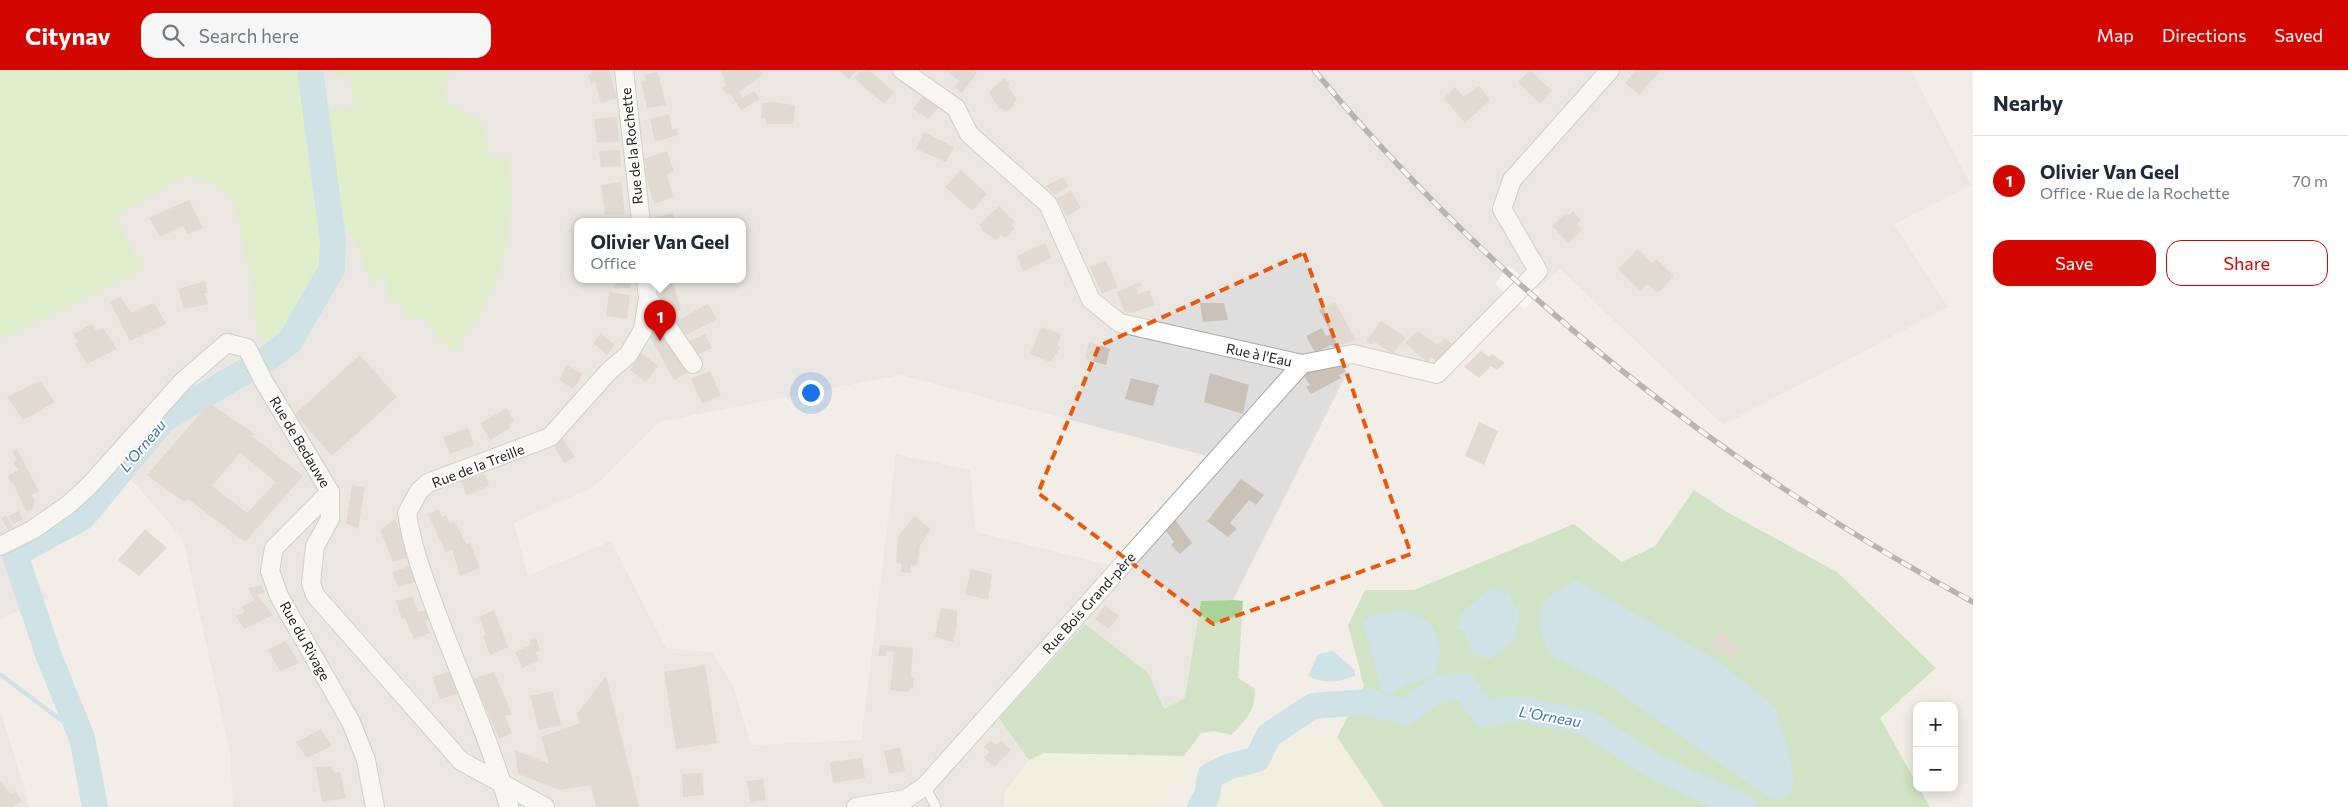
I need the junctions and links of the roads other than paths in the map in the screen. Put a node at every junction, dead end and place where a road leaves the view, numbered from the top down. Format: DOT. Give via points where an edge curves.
graph roads {
  1 [pos="624,70"];
  2 [pos="902,70"];
  3 [pos="1602,74"];
  4 [pos="641,218"];
  5 [pos="646,283"];
  6 [pos="648,298"];
  7 [pos="693,364"];
  8 [pos="1302,364"];
  9 [pos="330,492"];
  10 [pos="0,546"];
  11 [pos="503,786"];
  12 [pos="926,786"];
  13 [pos="375,807"];
  14 [pos="509,807"];
  15 [pos="545,807"];
  16 [pos="856,807"];
  17 [pos="936,807"];
  1 -- 4 [label="street, Rue de la Rochette"];
  2 -- 8 [label="street, Rue à l'Eau" via="956,108 969,134 1048,204 1092,300 1120,323"];
  3 -- 8 [label="street, Rue à l'Eau" via="1512,180 1502,209 1538,271 1437,374 1353,354"];
  5 -- 6 [label="street"];
  6 -- 7 [label="street"];
  6 -- 11 [label="street, Rue de la Treille" via="643,330 628,356 609,371 550,437 428,484 420,490 407,513 432,599"];
  8 -- 12 [label="street, Rue Bois Grand-père"];
  9 -- 10 [label="street, Rue de Bedauwe" via="247,348 227,343 183,381 68,505 32,530"];
  9 -- 11 [label="street, Rue de Bedauwe" via="330,519 315,546 311,583 315,595 461,761"];
  9 -- 13 [label="street, Rue du Rivage" via="274,548 270,571 280,596 351,722 366,760"];
  11 -- 14 [label="street, Rue de la Treille"];
  11 -- 15 [label="street, Rue de Bedauwe"];
  12 -- 16 [label="street, Rue Bois Grand-père" via="906,800"];
  12 -- 17 [label="lane"];
}
